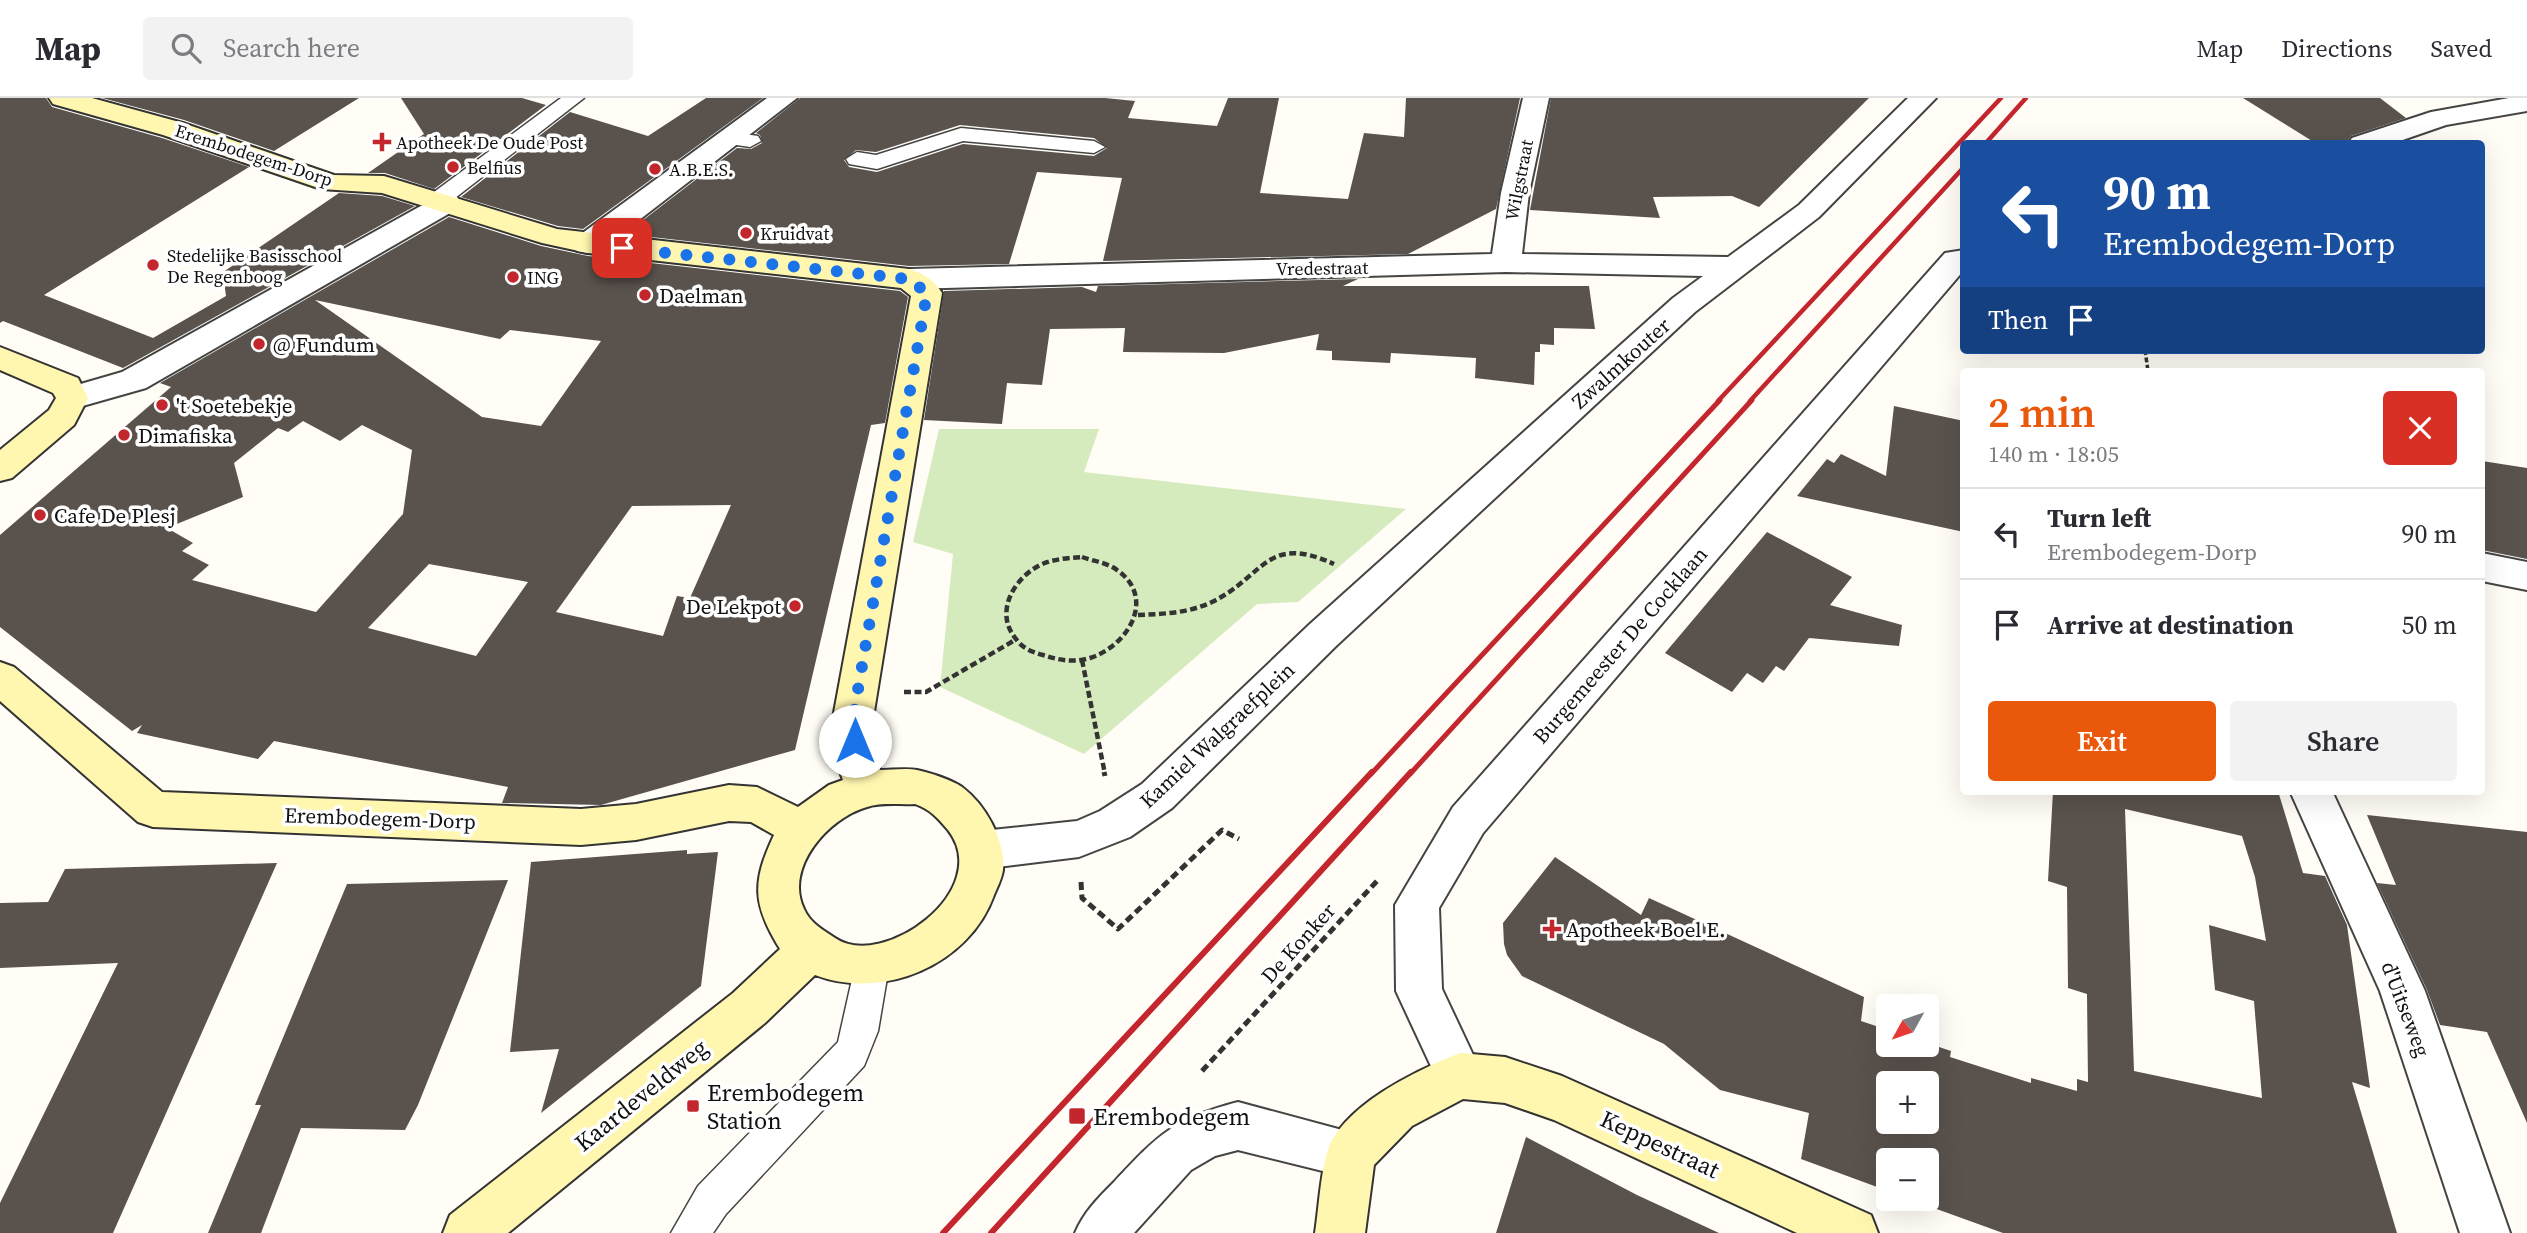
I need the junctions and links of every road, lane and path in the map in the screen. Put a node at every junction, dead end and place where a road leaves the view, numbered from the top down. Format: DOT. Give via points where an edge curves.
graph roads {
  1 [pos="62,98"];
  2 [pos="574,98"];
  3 [pos="784,98"];
  4 [pos="1536,98"];
  5 [pos="1923,98"];
  6 [pos="2527,103"];
  7 [pos="2374,140"];
  8 [pos="1094,147"];
  9 [pos="858,159"];
  10 [pos="442,202"];
  11 [pos="588,244"];
  12 [pos="1960,259"];
  13 [pos="1506,263"];
  14 [pos="1734,267"];
  15 [pos="909,279"];
  16 [pos="0,358"];
  17 [pos="72,398"];
  18 [pos="0,469"];
  19 [pos="2485,568"];
  20 [pos="2527,576"];
  21 [pos="1375,588"];
  22 [pos="1138,615"];
  23 [pos="1323,635"];
  24 [pos="1015,640"];
  25 [pos="1082,660"];
  26 [pos="0,678"];
  27 [pos="857,693"];
  28 [pos="867,789"];
  29 [pos="2313,795"];
  30 [pos="801,829"];
  31 [pos="1097,832"];
  32 [pos="1239,839"];
  33 [pos="982,850"];
  34 [pos="1437,873"];
  35 [pos="809,951"];
  36 [pos="872,965"];
  37 [pos="1202,1071"];
  38 [pos="1460,1076"];
  39 [pos="1351,1154"];
  40 [pos="468,1233"];
  41 [pos="690,1233"];
  42 [pos="1100,1233"];
  43 [pos="1340,1233"];
  44 [pos="1853,1233"];
  45 [pos="2485,1233"];
  1 -- 10 [label="street, Erembodegem-Dorp" via="173,129 331,183 384,185"];
  2 -- 10 [label="lane"];
  3 -- 11 [label="street" via="740,139"];
  4 -- 13 [label="street, Wilgstraat" via="1515,193"];
  5 -- 14 [label="street, Zwalmkouter" via="1809,211"];
  6 -- 7 [label="street" via="2441,118"];
  8 -- 9 [label="lane" via="961,134 877,162"];
  10 -- 11 [label="street, Erembodegem-Dorp"];
  10 -- 17 [label="street" via="134,380"];
  11 -- 15 [label="street, Erembodegem-Dorp"];
  12 -- 34 [label="street, Burgemeester De Cocklaan" via="1468,820"];
  13 -- 14 [label="street, Vredestraat"];
  13 -- 15 [label="street, Vredestraat"];
  14 -- 21 [label="street, Zwalmkouter" via="1684,305"];
  15 -- 27 [label="street" via="927,293"];
  16 -- 17 [label="street" via="66,386"];
  17 -- 18 [label="street" via="62,417"];
  19 -- 20 [label="street"];
  21 -- 22 [label="path" via="1317,555 1297,551 1274,556 1215,600 1185,613"];
  21 -- 23 [label="street, Zwalmkouter"];
  22 -- 24 [label="path" via="1139,598 1120,570 1092,559 1060,559 1040,565 1010,591 1004,608 1006,625"];
  22 -- 25 [label="path" via="1118,644"];
  23 -- 31 [label="street, Kamiel Walgraefplein" via="1157,796"];
  24 -- 25 [label="path" via="1044,658"];
  24 -- 27 [label="path" via="926,692"];
  25 -- 31 [label="path"];
  26 -- 30 [label="street, Erembodegem-Dorp" via="153,809 581,827 636,822 729,803 757,805"];
  27 -- 28 [label="street" via="853,718 857,764"];
  28 -- 30 [label="street" via="833,803"];
  28 -- 33 [label="street" via="915,787 947,799 971,822"];
  29 -- 45 [label="street, d'Uitseweg" via="2402,992"];
  30 -- 35 [label="street" via="784,856 776,892 783,922"];
  31 -- 32 [label="path" via="1082,898 1118,929 1222,830"];
  31 -- 33 [label="street, Kamiel Walgraefplein"];
  33 -- 36 [label="street" via="980,882 965,912 943,937 903,959"];
  34 -- 37 [label="path, De Konker" via="1373,882"];
  34 -- 38 [label="street, Burgemeester De Cocklaan" via="1417,905 1419,991"];
  35 -- 36 [label="street" via="844,964"];
  35 -- 40 [label="street, Kaardeveldweg" via="749,1008"];
  36 -- 41 [label="lane" via="851,1054 712,1199"];
  38 -- 39 [label="street" via="1395,1109"];
  38 -- 44 [label="street, Keppestraat" via="1505,1080 1562,1099"];
  39 -- 42 [label="street" via="1238,1126 1205,1135 1174,1153"];
  39 -- 43 [label="street"];
}
